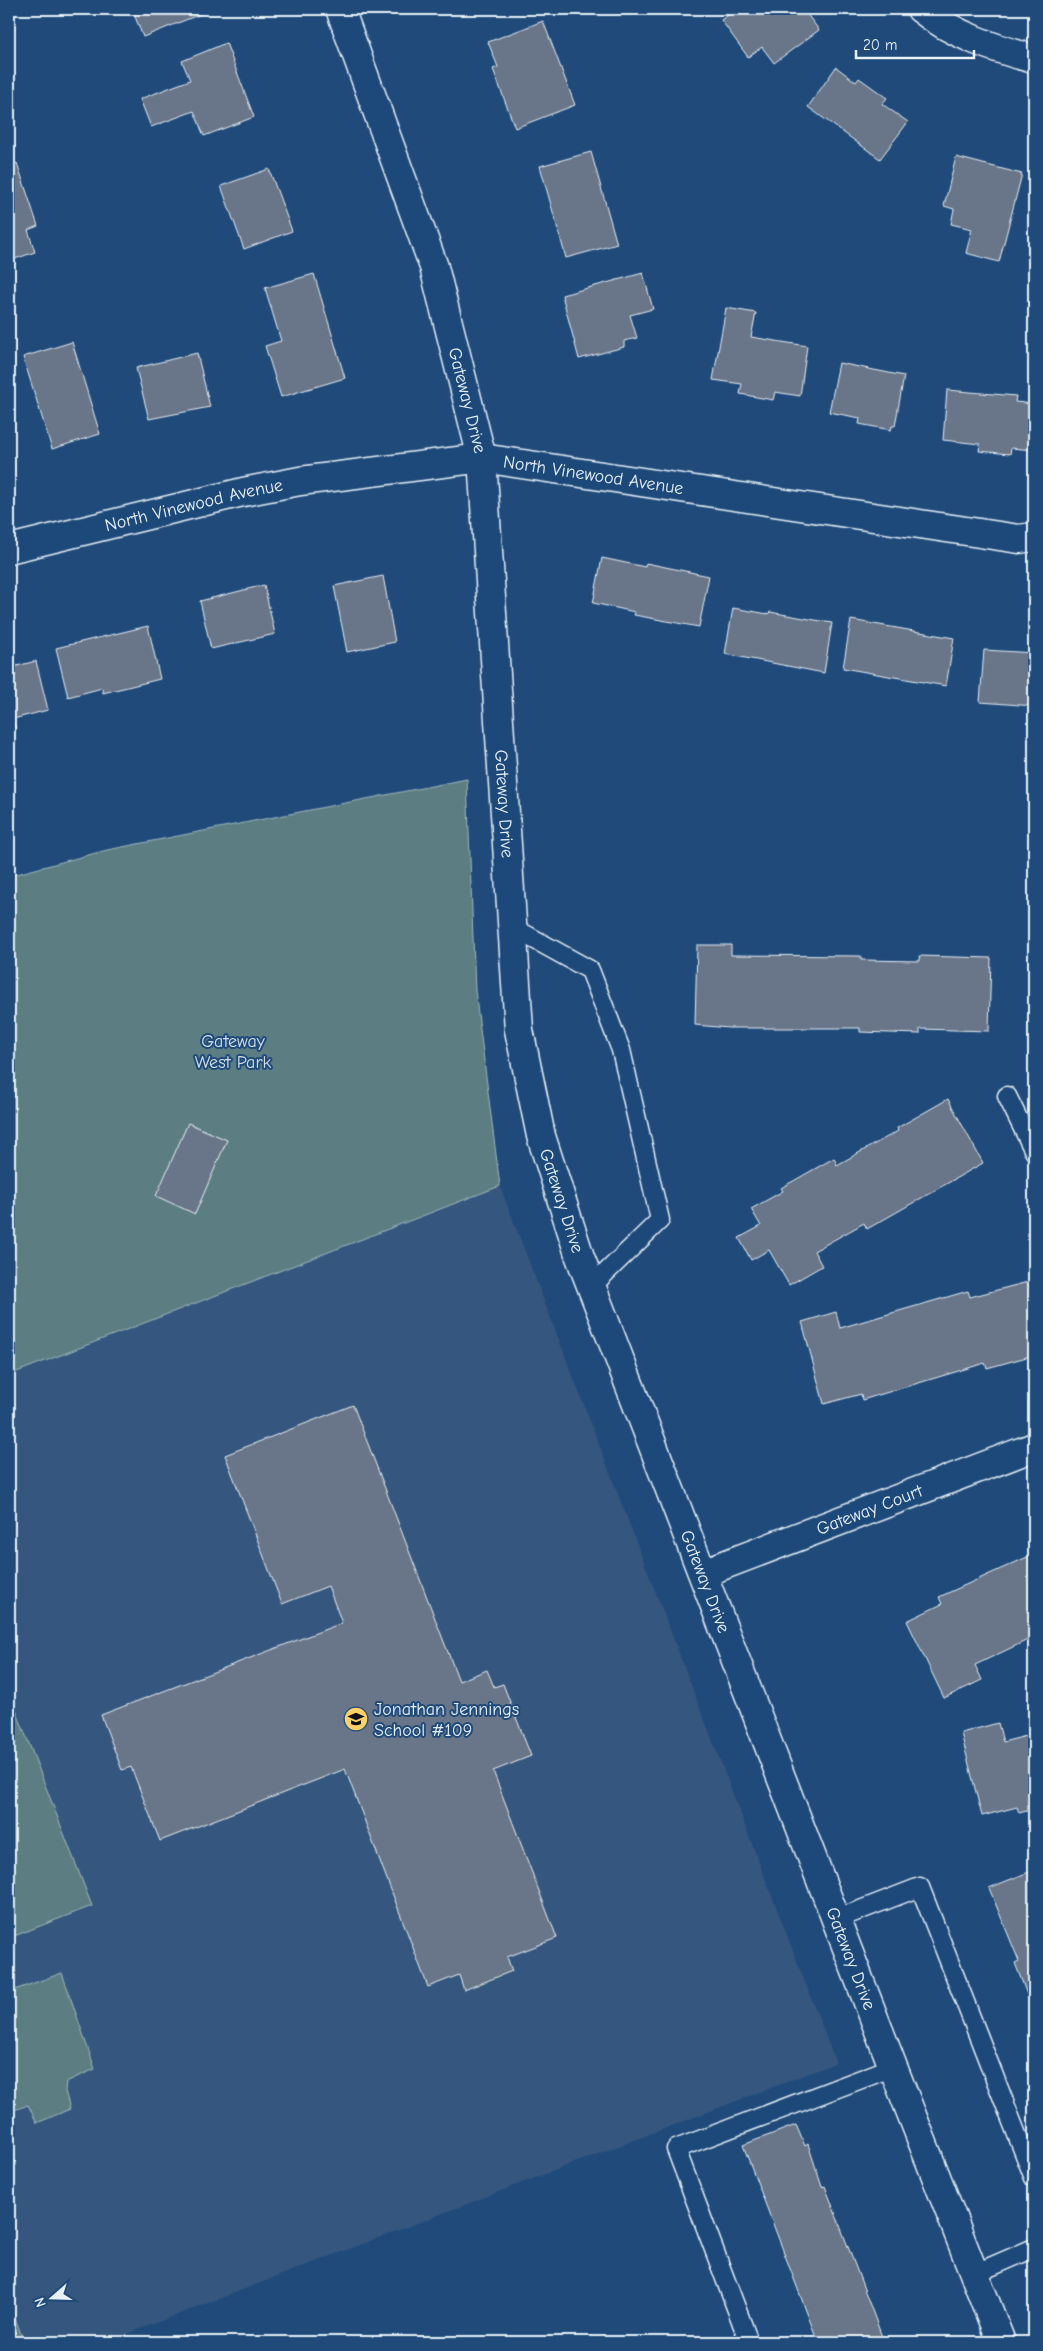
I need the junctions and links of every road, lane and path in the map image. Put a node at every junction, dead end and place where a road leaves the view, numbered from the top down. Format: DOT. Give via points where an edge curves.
graph roads {
  1 [pos="340,9"];
  2 [pos="922,9"];
  3 [pos="1034,59"];
  4 [pos="482,458"];
  5 [pos="1034,538"];
  6 [pos="9,549"];
  7 [pos="512,927"];
  8 [pos="1007,1096"];
  9 [pos="1034,1151"];
  10 [pos="592,1286"];
  11 [pos="1034,1446"];
  12 [pos="703,1573"];
  13 [pos="837,1919"];
  14 [pos="893,2067"];
  15 [pos="1034,2178"];
  16 [pos="1034,2248"];
  17 [pos="974,2274"];
  18 [pos="748,2342"];
  19 [pos="1002,2342"];
  1 -- 4 [label="street, Gateway Drive" via="434,267"];
  2 -- 3 [label="street" via="989,46"];
  4 -- 5 [label="street, North Vinewood Avenue" via="1009,537"];
  4 -- 6 [label="street, North Vinewood Avenue" via="300,481 242,492"];
  4 -- 7 [label="street, Gateway Drive"];
  7 -- 10 [label="street, Gateway Drive" via="519,1030 541,1136 556,1188"];
  7 -- 10 [label="lane" via="590,970 621,1050 660,1220"];
  8 -- 9 [label="lane"];
  10 -- 12 [label="street, Gateway Drive"];
  11 -- 12 [label="street, Gateway Court"];
  12 -- 13 [label="street, Gateway Drive"];
  13 -- 14 [label="street, Gateway Drive"];
  13 -- 15 [label="lane" via="920,1888"];
  14 -- 17 [label="street, Gateway Drive"];
  14 -- 18 [label="lane" via="676,2149"];
  16 -- 17 [label="lane"];
  17 -- 19 [label="street, Gateway Drive"];
}
